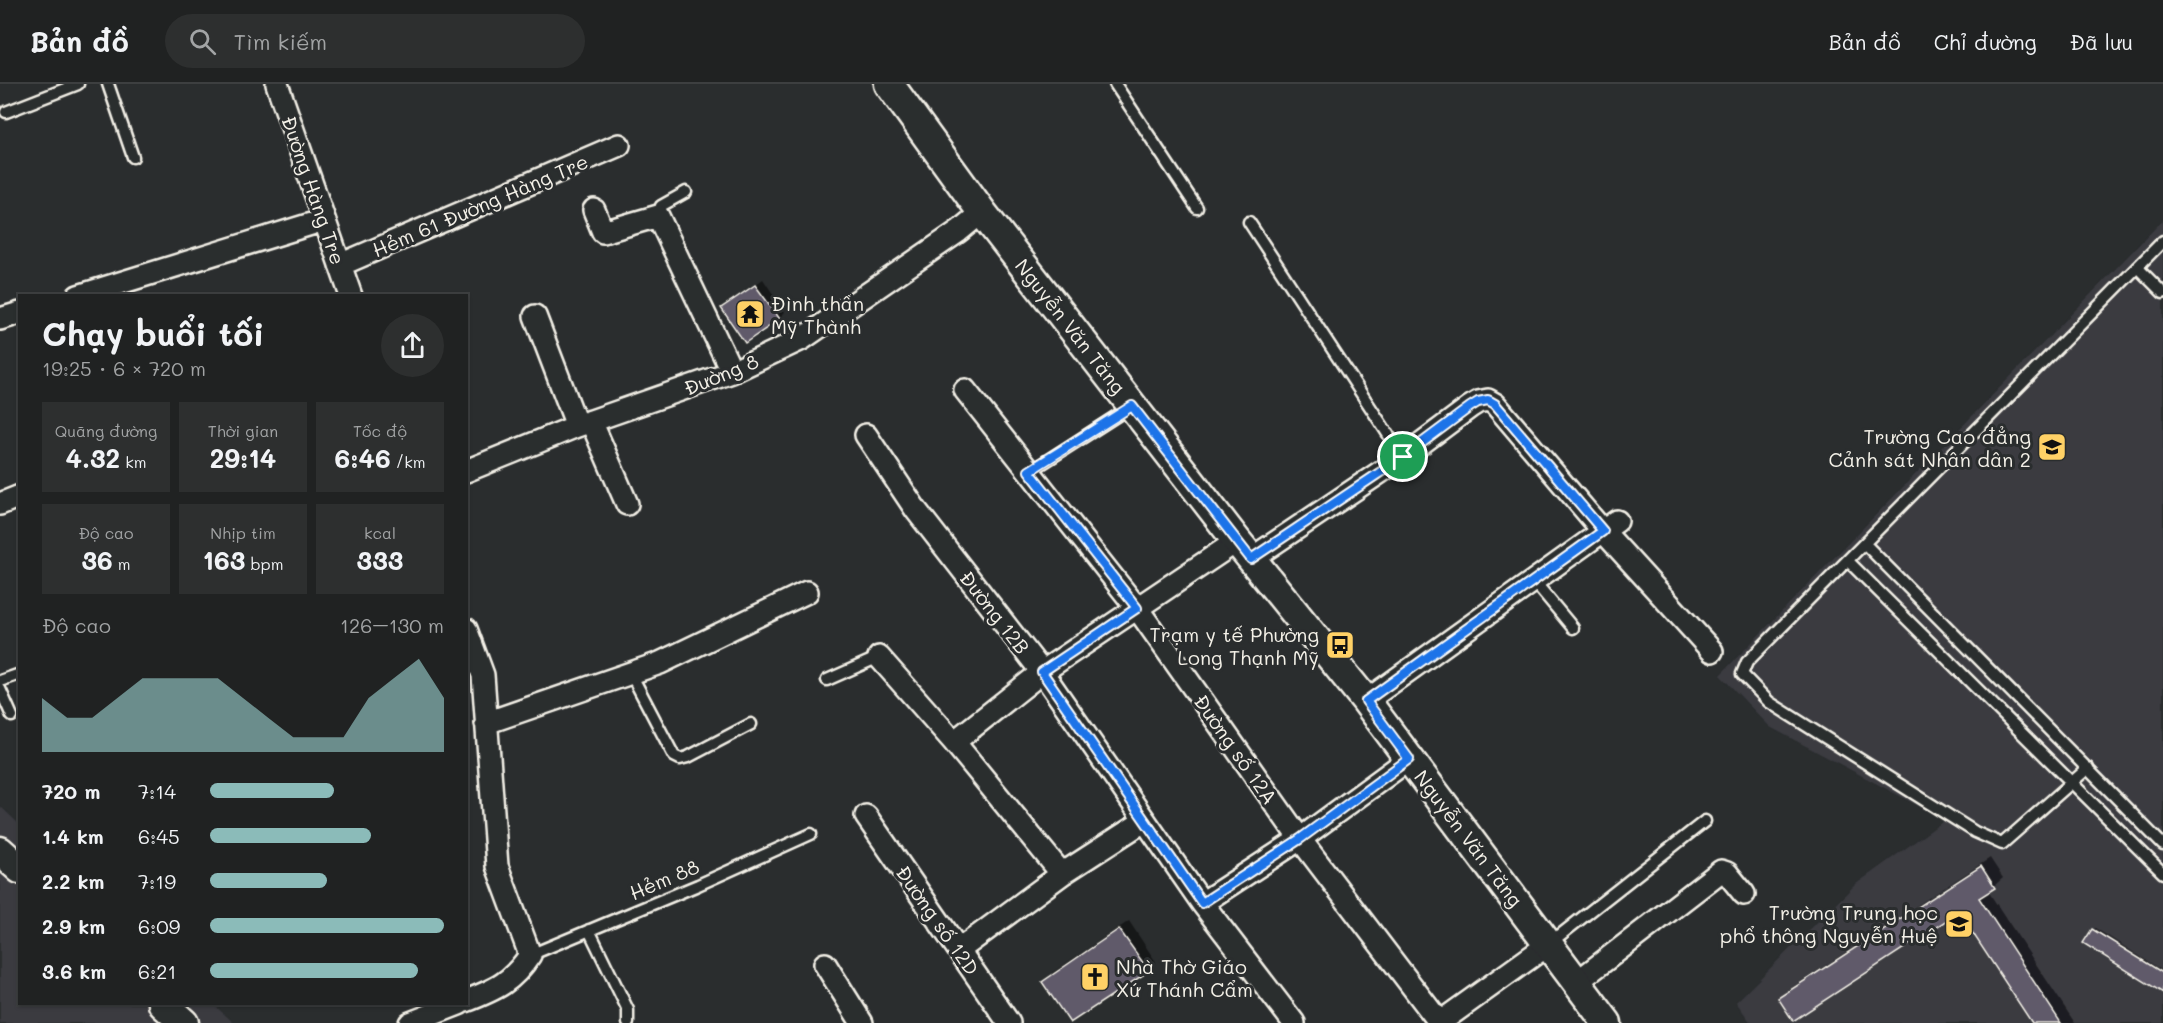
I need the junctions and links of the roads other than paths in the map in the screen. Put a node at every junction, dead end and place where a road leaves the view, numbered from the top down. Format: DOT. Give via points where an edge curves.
graph roads {
  1 [pos="78,84"];
  2 [pos="108,84"];
  3 [pos="277,84"];
  4 [pos="889,84"];
  5 [pos="1115,84"];
  6 [pos="6,112"];
  7 [pos="619,145"];
  8 [pos="133,157"];
  9 [pos="686,192"];
  10 [pos="1197,208"];
  11 [pos="594,210"];
  12 [pos="982,212"];
  13 [pos="658,216"];
  14 [pos="324,220"];
  15 [pos="1249,222"];
  16 [pos="2161,248"];
  17 [pos="340,265"];
  18 [pos="2137,267"];
  19 [pos="2163,293"];
  20 [pos="84,294"];
  21 [pos="350,294"];
  22 [pos="18,314"];
  23 [pos="535,316"];
  24 [pos="0,319"];
  25 [pos="732,372"];
  26 [pos="965,390"];
  27 [pos="1132,406"];
  28 [pos="584,424"];
  29 [pos="866,435"];
  30 [pos="1403,457"];
  31 [pos="468,470"];
  32 [pos="1029,471"];
  33 [pos="18,497"];
  34 [pos="0,504"];
  35 [pos="627,504"];
  36 [pos="1610,526"];
  37 [pos="1865,544"];
  38 [pos="1244,550"];
  39 [pos="1848,561"];
  40 [pos="1534,582"];
  41 [pos="807,592"];
  42 [pos="1137,608"];
  43 [pos="1572,628"];
  44 [pos="468,641"];
  45 [pos="1712,651"];
  46 [pos="879,657"];
  47 [pos="1042,672"];
  48 [pos="632,674"];
  49 [pos="18,675"];
  50 [pos="827,680"];
  51 [pos="0,681"];
  52 [pos="475,681"];
  53 [pos="0,689"];
  54 [pos="1366,701"];
  55 [pos="12,716"];
  56 [pos="486,723"];
  57 [pos="751,724"];
  58 [pos="954,742"];
  59 [pos="1409,759"];
  60 [pos="2088,768"];
  61 [pos="2071,782"];
  62 [pos="866,816"];
  63 [pos="1144,821"];
  64 [pos="1705,821"];
  65 [pos="811,834"];
  66 [pos="1300,839"];
  67 [pos="2163,844"];
  68 [pos="0,851"];
  69 [pos="18,867"];
  70 [pos="2161,867"];
  71 [pos="1062,874"];
  72 [pos="1744,894"];
  73 [pos="1202,903"];
  74 [pos="589,930"];
  75 [pos="1549,944"];
  76 [pos="959,950"];
  77 [pos="530,955"];
  78 [pos="825,964"];
  79 [pos="1577,982"];
  80 [pos="468,1000"];
  81 [pos="164,1005"];
  82 [pos="456,1005"];
  83 [pos="184,1023"];
  84 [pos="410,1023"];
  85 [pos="628,1023"];
  86 [pos="862,1023"];
  87 [pos="1010,1023"];
  88 [pos="1294,1023"];
  89 [pos="1439,1023"];
  90 [pos="1607,1023"];
  1 -- 6 [label="lane"];
  2 -- 8 [label="lane"];
  3 -- 14 [label="street, Đường Hàng Tre"];
  4 -- 12 [label="main road, Nguyễn Văn Tăng"];
  5 -- 10 [label="lane"];
  7 -- 17 [label="street, Hẻm 61 Đường Hàng Tre"];
  9 -- 13 [label="lane" via="660,206"];
  11 -- 13 [label="street" via="603,232"];
  12 -- 25 [label="street, Đường 8" via="802,339"];
  12 -- 27 [label="main road, Nguyễn Văn Tăng"];
  13 -- 25 [label="street"];
  14 -- 17 [label="street, Đường Hàng Tre"];
  14 -- 20 [label="street"];
  15 -- 30 [label="lane"];
  16 -- 18 [label="lane"];
  17 -- 21 [label="street, Đường Hàng Tre"];
  18 -- 19 [label="lane"];
  18 -- 37 [label="lane"];
  22 -- 24 [label="street"];
  23 -- 28 [label="street"];
  25 -- 28 [label="street, Đường 8"];
  26 -- 32 [label="street, Đường số 12A"];
  27 -- 32 [label="lane"];
  27 -- 38 [label="main road, Nguyễn Văn Tăng"];
  28 -- 31 [label="street, Đường 8"];
  28 -- 35 [label="street"];
  29 -- 47 [label="street, Đường 12B" via="916,510"];
  30 -- 36 [label="street" via="1470,407 1488,400"];
  30 -- 38 [label="street"];
  32 -- 42 [label="street, Đường số 12A"];
  33 -- 34 [label="street"];
  36 -- 40 [label="street"];
  36 -- 45 [label="street"];
  37 -- 39 [label="lane"];
  37 -- 60 [label="lane"];
  38 -- 42 [label="street"];
  38 -- 54 [label="main road, Nguyễn Văn Tăng"];
  39 -- 61 [label="lane"];
  39 -- 61 [label="lane" via="1747,662 1742,674 1769,702 1975,832 2002,844"];
  40 -- 43 [label="lane"];
  40 -- 54 [label="street"];
  41 -- 48 [label="street"];
  42 -- 47 [label="street"];
  42 -- 66 [label="street, Đường số 12A"];
  44 -- 52 [label="street"];
  46 -- 50 [label="lane"];
  46 -- 58 [label="street"];
  47 -- 58 [label="street"];
  47 -- 63 [label="street, Đường 12B"];
  48 -- 56 [label="street"];
  48 -- 57 [label="lane" via="674,756 680,759"];
  49 -- 51 [label="lane"];
  52 -- 56 [label="street"];
  53 -- 55 [label="lane"];
  54 -- 59 [label="main road, Nguyễn Văn Tăng"];
  56 -- 77 [label="street" via="497,866"];
  58 -- 71 [label="street"];
  59 -- 66 [label="street"];
  59 -- 75 [label="main road, Nguyễn Văn Tăng"];
  60 -- 61 [label="lane"];
  60 -- 67 [label="lane"];
  61 -- 70 [label="lane"];
  62 -- 76 [label="street, Đường số 12D"];
  63 -- 71 [label="street"];
  63 -- 73 [label="street, Đường 12B"];
  64 -- 75 [label="lane"];
  65 -- 74 [label="lane, Hẻm 88"];
  66 -- 73 [label="street"];
  66 -- 89 [label="street, Đường số 12A"];
  68 -- 69 [label="main road"];
  71 -- 76 [label="street"];
  72 -- 79 [label="street" via="1721,871"];
  73 -- 88 [label="street, Đường 12B"];
  74 -- 77 [label="lane, Hẻm 88"];
  74 -- 85 [label="lane" via="628,1010"];
  75 -- 79 [label="main road, Nguyễn Văn Tăng"];
  75 -- 89 [label="street"];
  76 -- 87 [label="street, Đường số 12D"];
  77 -- 80 [label="street" via="518,973"];
  78 -- 86 [label="street"];
  79 -- 90 [label="main road, Nguyễn Văn Tăng"];
  81 -- 83 [label="main road"];
  82 -- 84 [label="street"];
}
